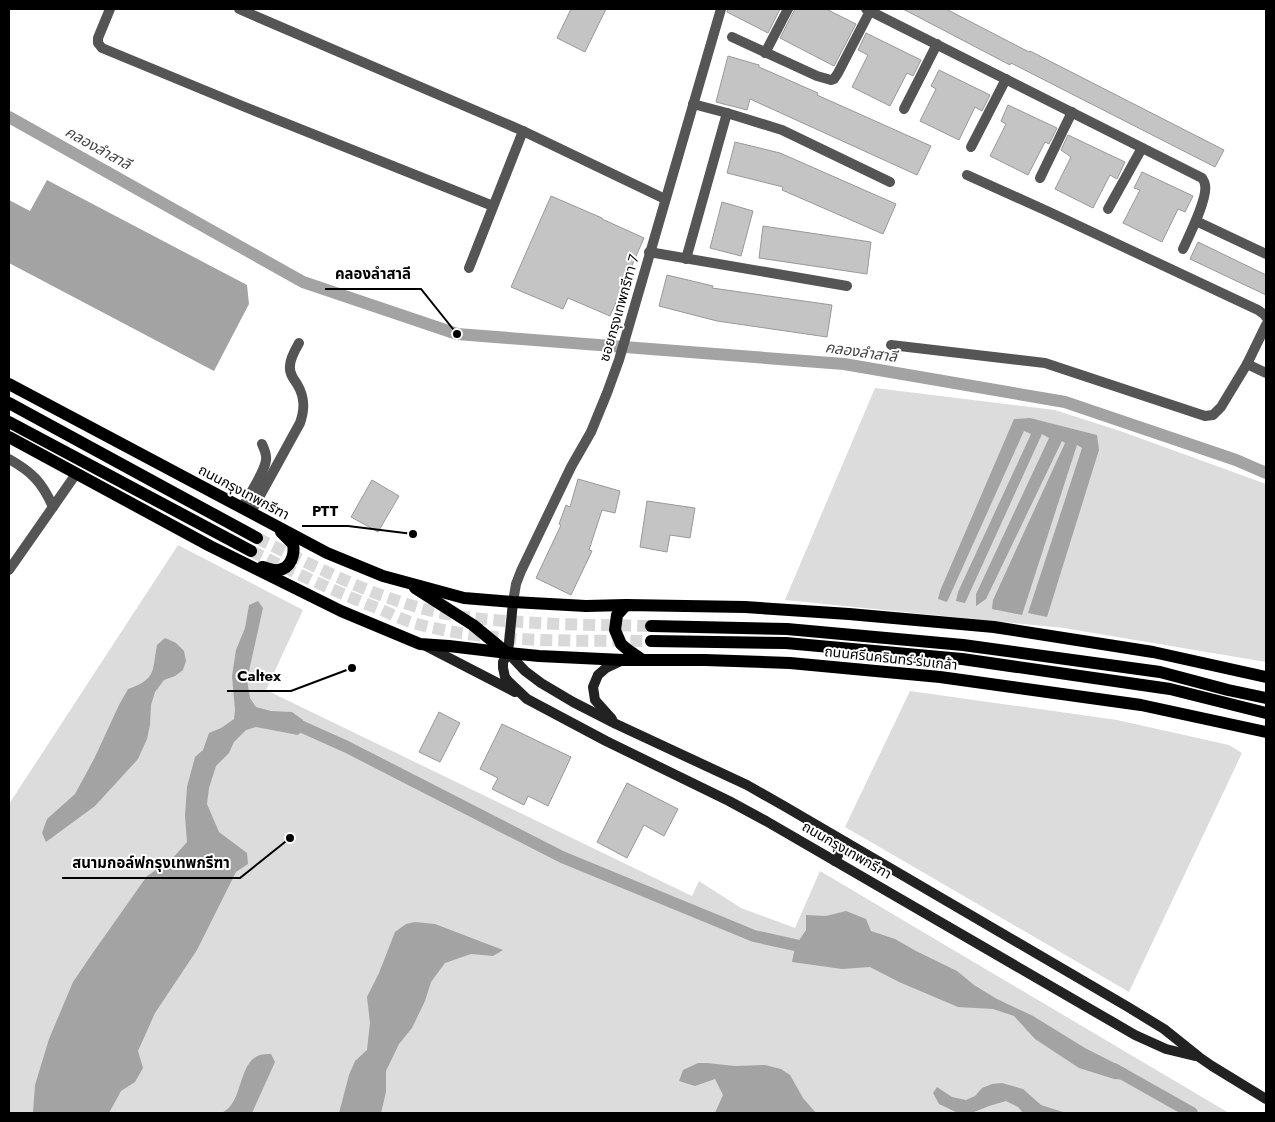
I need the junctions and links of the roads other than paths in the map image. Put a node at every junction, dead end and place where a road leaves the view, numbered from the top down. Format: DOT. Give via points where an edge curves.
graph roads {
  1 [pos="110,9"];
  2 [pos="239,9"];
  3 [pos="721,9"];
  4 [pos="788,9"];
  5 [pos="868,10"];
  6 [pos="255,12"];
  7 [pos="732,37"];
  8 [pos="937,44"];
  9 [pos="765,53"];
  10 [pos="1006,79"];
  11 [pos="693,104"];
  12 [pos="904,109"];
  13 [pos="1072,112"];
  14 [pos="726,113"];
  15 [pos="523,131"];
  16 [pos="971,147"];
  17 [pos="1142,148"];
  18 [pos="967,175"];
  19 [pos="1040,178"];
  20 [pos="890,182"];
  21 [pos="665,199"];
  22 [pos="493,206"];
  23 [pos="1108,209"];
  24 [pos="1196,221"];
  25 [pos="1183,249"];
  26 [pos="1265,250"];
  27 [pos="650,252"];
  28 [pos="686,259"];
  29 [pos="469,268"];
  30 [pos="847,286"];
  31 [pos="1266,317"];
  32 [pos="1266,325"];
  33 [pos="299,343"];
  34 [pos="891,345"];
  35 [pos="1247,364"];
  36 [pos="1266,373"];
  37 [pos="9,384"];
  38 [pos="9,403"];
  39 [pos="9,422"];
  40 [pos="9,437"];
  41 [pos="262,444"];
  42 [pos="9,459"];
  43 [pos="76,474"];
  44 [pos="53,507"];
  45 [pos="246,510"];
  46 [pos="267,521"];
  47 [pos="257,538"];
  48 [pos="250,551"];
  49 [pos="243,562"];
  50 [pos="9,570"];
  51 [pos="405,582"];
  52 [pos="514,602"];
  53 [pos="626,605"];
  54 [pos="651,626"];
  55 [pos="650,641"];
  56 [pos="420,644"];
  57 [pos="508,654"];
  58 [pos="624,660"];
  59 [pos="644,660"];
  60 [pos="1266,677"];
  61 [pos="527,698"];
  62 [pos="1266,698"];
  63 [pos="1266,713"];
  64 [pos="616,724"];
  65 [pos="1266,732"];
  66 [pos="845,842"];
  67 [pos="836,861"];
  68 [pos="1199,1057"];
  69 [pos="1266,1099"];
  1 -- 22 [label="street" via="98,38 102,48"];
  2 -- 6 [label="street"];
  3 -- 11 [label="street, ซอยกรุงเทพกรีฑา 7"];
  4 -- 9 [label="street"];
  5 -- 8 [label="street"];
  5 -- 9 [label="street" via="838,73 831,80"];
  6 -- 15 [label="street"];
  7 -- 9 [label="street"];
  8 -- 10 [label="street"];
  8 -- 12 [label="street"];
  10 -- 13 [label="street"];
  10 -- 16 [label="street"];
  11 -- 14 [label="street"];
  11 -- 21 [label="street, ซอยกรุงเทพกรีฑา 7"];
  13 -- 17 [label="street"];
  13 -- 19 [label="street"];
  14 -- 20 [label="street" via="782,130"];
  14 -- 28 [label="street"];
  15 -- 21 [label="street"];
  15 -- 22 [label="street"];
  17 -- 23 [label="street"];
  17 -- 24 [label="street" via="1202,178 1206,185 1205,195"];
  18 -- 31 [label="street" via="1258,310"];
  21 -- 27 [label="street, ซอยกรุงเทพกรีฑา 7"];
  22 -- 29 [label="street"];
  24 -- 25 [label="street"];
  24 -- 26 [label="street"];
  27 -- 28 [label="street"];
  27 -- 52 [label="street, ซอยกรุงเทพกรีฑา 7" via="607,393 591,432 521,571"];
  28 -- 30 [label="street"];
  32 -- 35 [label="street"];
  33 -- 45 [label="street" via="289,368 304,400 300,423"];
  34 -- 35 [label="street" via="1045,363 1205,416 1213,415"];
  35 -- 36 [label="street"];
  37 -- 45 [label="main road, ถนนกรุงเทพกรีฑา"];
  38 -- 47 [label="main road"];
  39 -- 48 [label="main road"];
  40 -- 43 [label="main road"];
  41 -- 45 [label="street" via="266,461"];
  42 -- 44 [label="street" via="32,474"];
  43 -- 44 [label="street"];
  43 -- 49 [label="main road"];
  44 -- 50 [label="street"];
  45 -- 46 [label="main road, ถนนกรุงเทพกรีฑา"];
  46 -- 49 [label="main road" via="293,544 294,555 290,562 278,570"];
  46 -- 51 [label="main road, ถนนกรุงเทพกรีฑา" via="327,553"];
  49 -- 56 [label="main road" via="341,611"];
  51 -- 52 [label="main road, ถนนกรุงเทพกรีฑา" via="464,598"];
  51 -- 57 [label="main road" via="473,625"];
  52 -- 53 [label="main road"];
  52 -- 57 [label="main road, ถนนกรุงเทพกรีฑา"];
  53 -- 59 [label="main road" via="617,616 615,630 621,644"];
  53 -- 60 [label="main road" via="745,607 994,627 1153,652"];
  54 -- 62 [label="main road, ถนนศรีนครินทร์-ร่มเกล้า" via="787,629 963,645 1160,672"];
  55 -- 63 [label="main road, ถนนศรีนครินทร์-ร่มเกล้า" via="786,643 962,659 1170,689"];
  56 -- 57 [label="main road"];
  56 -- 61 [label="main road"];
  57 -- 58 [label="main road, ถนนศรีนครินทร์-ร่มเกล้า"];
  57 -- 61 [label="main road, ถนนกรุงเทพกรีฑา" via="503,662 505,676"];
  57 -- 64 [label="main road, ถนนกรุงเทพกรีฑา" via="541,683"];
  58 -- 59 [label="main road, ถนนศรีนครินทร์-ร่มเกล้า"];
  58 -- 64 [label="main road" via="606,668 593,686 595,700"];
  59 -- 65 [label="main road, ถนนศรีนครินทร์-ร่มเกล้า" via="790,663 940,677 1142,705"];
  61 -- 67 [label="main road, ถนนกรุงเทพกรีฑา" via="729,801"];
  64 -- 66 [label="main road, ถนนกรุงเทพกรีฑา" via="747,786"];
  66 -- 67 [label="main road"];
  66 -- 68 [label="main road, ถนนกรุงเทพกรีฑา" via="1128,1007 1164,1029"];
  67 -- 68 [label="main road, ถนนกรุงเทพกรีฑา" via="1136,1035 1166,1049"];
  68 -- 69 [label="main road, ถนนกรุงเทพกรีฑา"];
}
